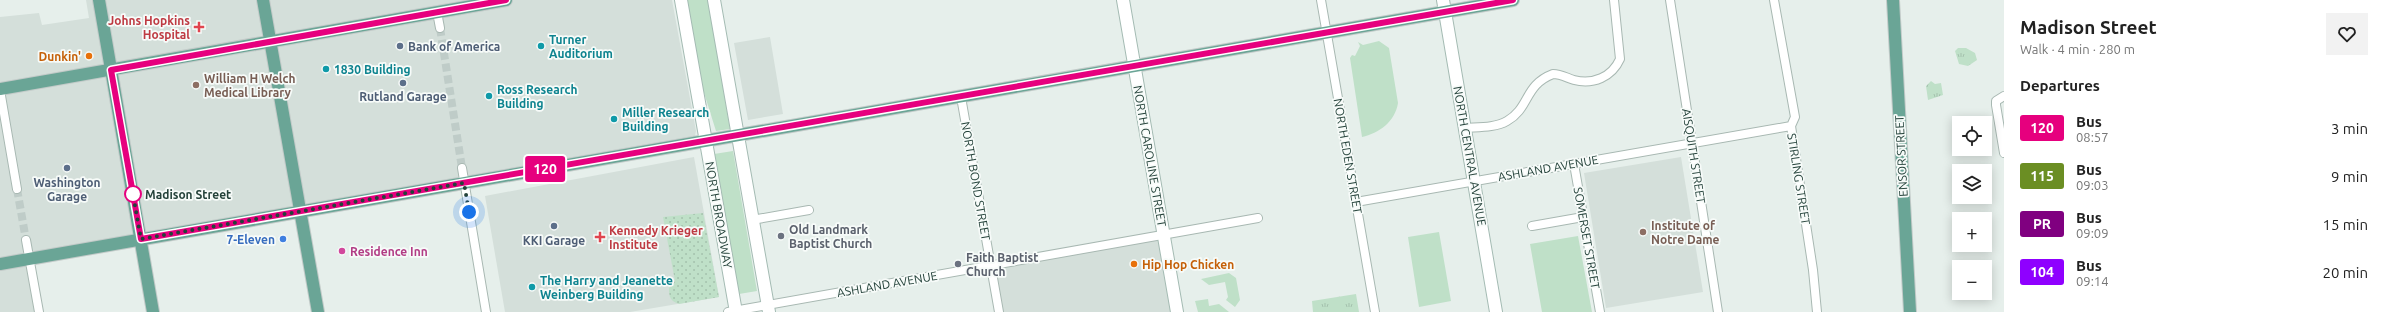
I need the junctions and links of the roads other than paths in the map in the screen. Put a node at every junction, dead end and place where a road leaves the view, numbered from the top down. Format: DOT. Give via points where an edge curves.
graph roads {
  1 [pos="99,0"];
  2 [pos="264,0"];
  3 [pos="506,0"];
  4 [pos="681,0"];
  5 [pos="714,0"];
  6 [pos="1124,0"];
  7 [pos="1321,0"];
  8 [pos="1513,0"];
  9 [pos="1614,0"];
  10 [pos="1670,0"];
  11 [pos="1774,0"];
  12 [pos="1893,0"];
  13 [pos="1444,6"];
  14 [pos="437,12"];
  15 [pos="440,28"];
  16 [pos="1326,33"];
  17 [pos="270,42"];
  18 [pos="1135,67"];
  19 [pos="111,70"];
  20 [pos="0,89"];
  21 [pos="2004,96"];
  22 [pos="961,97"];
  23 [pos="1791,126"];
  24 [pos="1465,128"];
  25 [pos="738,136"];
  26 [pos="706,142"];
  27 [pos="1692,143"];
  28 [pos="2004,154"];
  29 [pos="1574,164"];
  30 [pos="462,168"];
  31 [pos="1474,181"];
  32 [pos="464,183"];
  33 [pos="17,189"];
  34 [pos="1356,202"];
  35 [pos="809,210"];
  36 [pos="301,212"];
  37 [pos="1583,217"];
  38 [pos="1258,218"];
  39 [pos="752,220"];
  40 [pos="1532,226"];
  41 [pos="1164,234"];
  42 [pos="141,239"];
  43 [pos="26,240"];
  44 [pos="30,258"];
  45 [pos="0,264"];
  46 [pos="990,265"];
  47 [pos="768,308"];
  48 [pos="39,312"];
  49 [pos="153,312"];
  50 [pos="318,312"];
  51 [pos="486,312"];
  52 [pos="733,312"];
  53 [pos="999,312"];
  54 [pos="1177,312"];
  55 [pos="1375,312"];
  56 [pos="1496,312"];
  57 [pos="1600,312"];
  58 [pos="1718,312"];
  59 [pos="1816,312"];
  60 [pos="1910,312"];
  1 -- 19 [label="main road"];
  2 -- 17 [label="main road"];
  3 -- 14 [label="main road"];
  4 -- 26 [label="main road, NORTH BROADWAY"];
  5 -- 25 [label="main road"];
  6 -- 18 [label="main road, NORTH CAROLINE STREET"];
  7 -- 16 [label="street, NORTH EDEN STREET"];
  8 -- 13 [label="main road"];
  9 -- 24 [label="street" via="1620,59 1611,73 1602,79 1583,81 1553,74 1532,88 1520,111 1507,121"];
  10 -- 27 [label="street, AISQUITH STREET"];
  11 -- 23 [label="street, STIRLING STREET" via="1795,117"];
  12 -- 60 [label="main road, ENSOR STREET"];
  13 -- 16 [label="main road"];
  13 -- 24 [label="main road, NORTH CENTRAL AVENUE"];
  14 -- 15 [label="street"];
  14 -- 17 [label="main road"];
  16 -- 18 [label="main road"];
  16 -- 34 [label="street, NORTH EDEN STREET"];
  17 -- 19 [label="main road"];
  17 -- 36 [label="main road"];
  18 -- 22 [label="main road"];
  18 -- 41 [label="main road, NORTH CAROLINE STREET"];
  19 -- 20 [label="main road"];
  19 -- 42 [label="main road"];
  20 -- 33 [label="street"];
  21 -- 28 [label="street" via="1996,101"];
  22 -- 25 [label="main road"];
  22 -- 46 [label="street, NORTH BOND STREET"];
  23 -- 27 [label="street, ASHLAND AVENUE"];
  23 -- 59 [label="street, STIRLING STREET" via="1813,270"];
  24 -- 31 [label="main road, NORTH CENTRAL AVENUE"];
  25 -- 26 [label="main road"];
  25 -- 39 [label="main road"];
  26 -- 32 [label="main road"];
  26 -- 52 [label="main road, NORTH BROADWAY"];
  27 -- 29 [label="street, ASHLAND AVENUE"];
  27 -- 58 [label="street, AISQUITH STREET"];
  29 -- 31 [label="street, ASHLAND AVENUE"];
  29 -- 37 [label="street, SOMERSET STREET"];
  30 -- 32 [label="street"];
  31 -- 34 [label="street, ASHLAND AVENUE"];
  31 -- 56 [label="main road, NORTH CENTRAL AVENUE"];
  32 -- 36 [label="main road"];
  32 -- 51 [label="street"];
  34 -- 55 [label="street, NORTH EDEN STREET"];
  35 -- 39 [label="street"];
  36 -- 42 [label="main road"];
  36 -- 50 [label="main road"];
  37 -- 40 [label="street"];
  37 -- 57 [label="street, SOMERSET STREET"];
  38 -- 41 [label="street, ASHLAND AVENUE"];
  39 -- 47 [label="main road"];
  41 -- 46 [label="street, ASHLAND AVENUE"];
  41 -- 54 [label="main road, NORTH CAROLINE STREET"];
  42 -- 44 [label="main road"];
  42 -- 49 [label="main road"];
  43 -- 44 [label="street"];
  44 -- 45 [label="main road"];
  44 -- 48 [label="street"];
  46 -- 47 [label="street, ASHLAND AVENUE"];
  46 -- 53 [label="street, NORTH BOND STREET"];
  47 -- 52 [label="street, ASHLAND AVENUE"];
}
